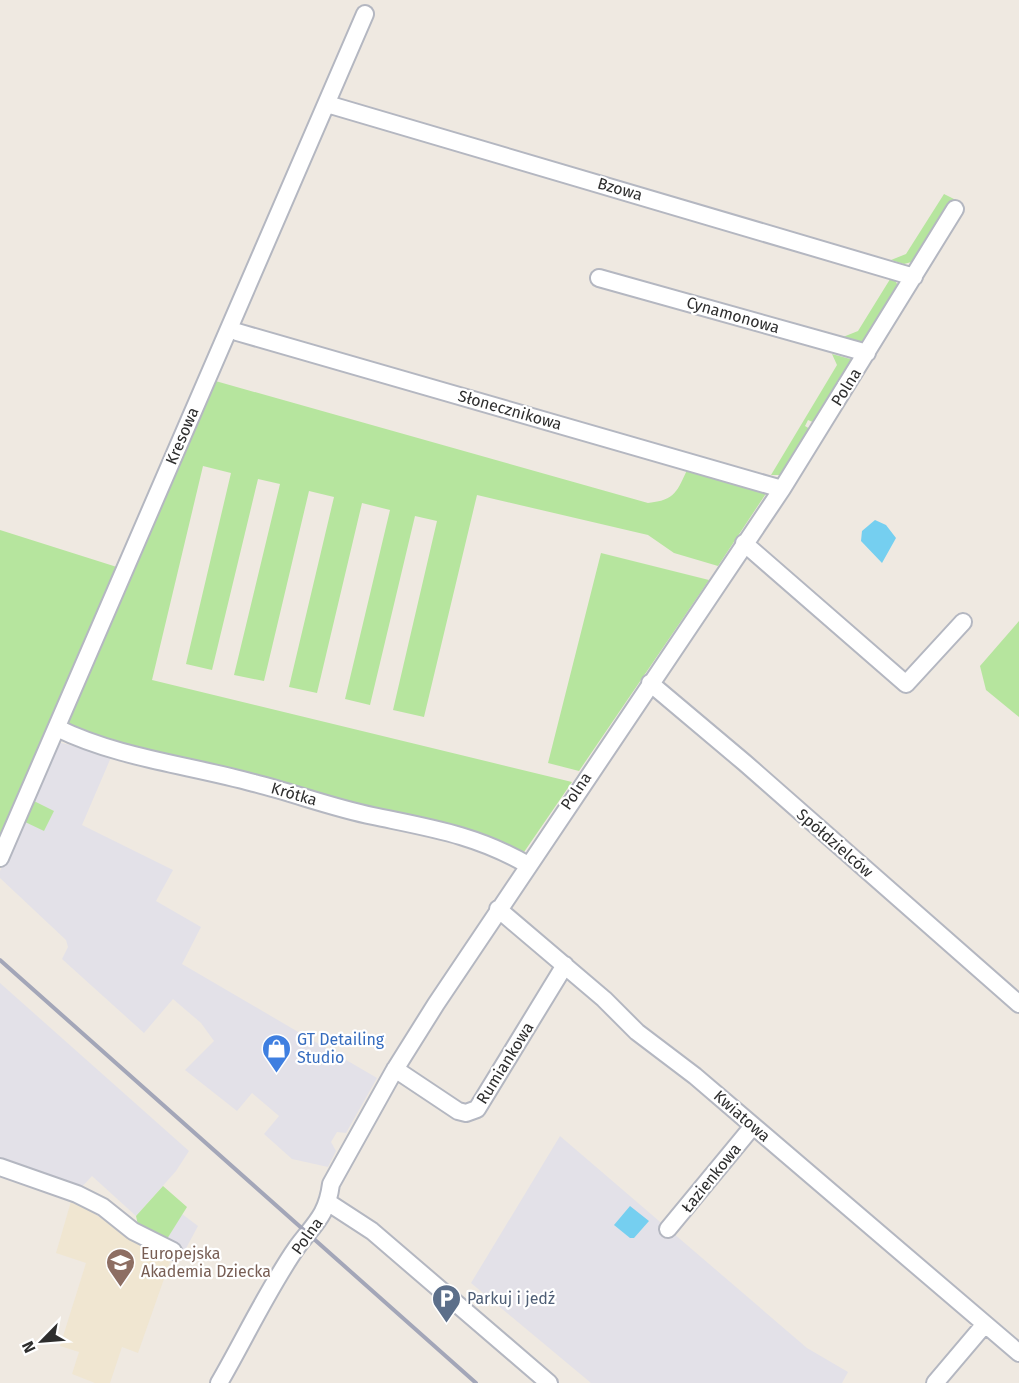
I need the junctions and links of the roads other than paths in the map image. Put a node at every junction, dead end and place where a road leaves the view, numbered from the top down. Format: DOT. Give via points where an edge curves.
graph roads {
  1 [pos="365,14"];
  2 [pos="327,104"];
  3 [pos="955,209"];
  4 [pos="914,277"];
  5 [pos="599,278"];
  6 [pos="237,332"];
  7 [pos="867,353"];
  8 [pos="782,489"];
  9 [pos="744,543"];
  10 [pos="963,622"];
  11 [pos="650,683"];
  12 [pos="57,728"];
  13 [pos="0,858"];
  14 [pos="528,865"];
  15 [pos="498,909"];
  16 [pos="565,965"];
  17 [pos="1019,1004"];
  18 [pos="395,1069"];
  19 [pos="753,1126"];
  20 [pos="0,1167"];
  21 [pos="328,1203"];
  22 [pos="668,1229"];
  23 [pos="173,1251"];
  24 [pos="985,1324"];
  25 [pos="1019,1353"];
  26 [pos="219,1383"];
  27 [pos="549,1383"];
  28 [pos="935,1383"];
  1 -- 2 [label="street, Kresowa"];
  2 -- 4 [label="street, Bzowa"];
  2 -- 12 [label="street, Kresowa"];
  3 -- 4 [label="street, Polna"];
  4 -- 7 [label="street, Polna"];
  5 -- 7 [label="street, Cynamonowa"];
  6 -- 8 [label="street, Słonecznikowa"];
  7 -- 8 [label="street, Polna"];
  8 -- 9 [label="street, Polna"];
  9 -- 10 [label="street" via="906,684"];
  9 -- 11 [label="street, Polna"];
  11 -- 14 [label="street, Polna"];
  11 -- 17 [label="street, Spółdzielców"];
  12 -- 13 [label="street, Kresowa"];
  12 -- 14 [label="street, Krótka" via="84,742 371,816 473,838"];
  14 -- 15 [label="street, Polna"];
  15 -- 16 [label="street, Kwiatowa"];
  15 -- 18 [label="street, Polna"];
  16 -- 18 [label="street, Rumiankowa" via="477,1109 458,1111"];
  16 -- 19 [label="street, Kwiatowa" via="637,1032"];
  18 -- 21 [label="street, Polna" via="331,1184"];
  19 -- 22 [label="street, Łazienkowa"];
  19 -- 24 [label="street, Kwiatowa"];
  20 -- 23 [label="street" via="78,1194 103,1207 133,1231"];
  21 -- 26 [label="street, Polna" via="297,1247"];
  21 -- 27 [label="street" via="372,1231"];
  24 -- 25 [label="street, Kwiatowa"];
  24 -- 28 [label="street"];
}
